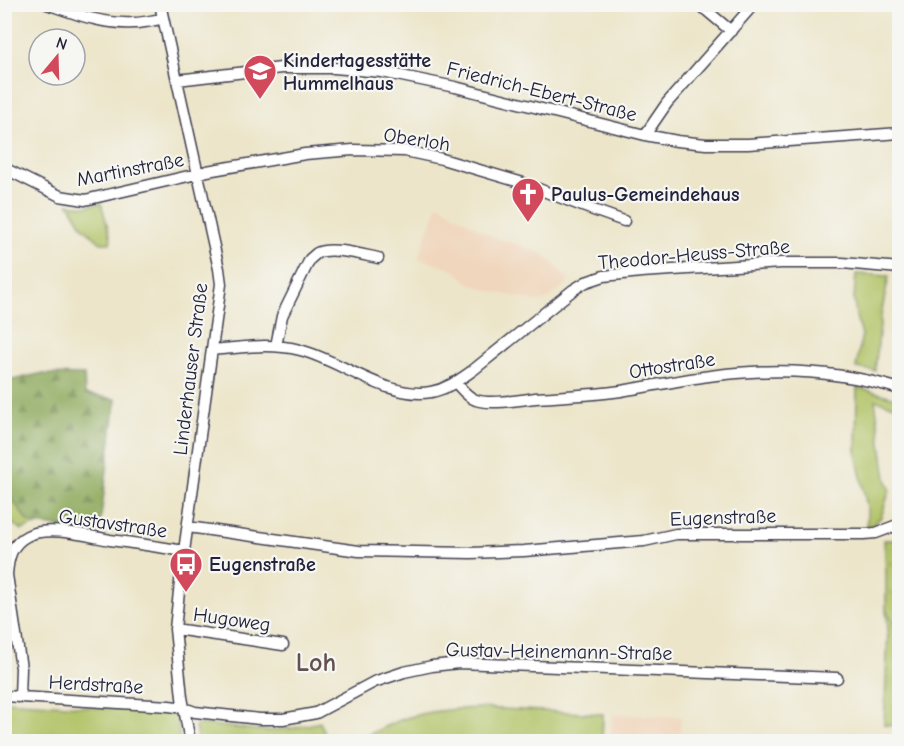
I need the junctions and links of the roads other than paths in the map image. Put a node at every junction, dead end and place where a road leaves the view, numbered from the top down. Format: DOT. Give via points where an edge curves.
graph roads {
  1 [pos="48,4"];
  2 [pos="160,4"];
  3 [pos="694,4"];
  4 [pos="754,4"];
  5 [pos="162,19"];
  6 [pos="731,31"];
  7 [pos="177,80"];
  8 [pos="900,134"];
  9 [pos="645,135"];
  10 [pos="4,168"];
  11 [pos="197,174"];
  12 [pos="624,221"];
  13 [pos="378,258"];
  14 [pos="900,268"];
  15 [pos="276,346"];
  16 [pos="212,350"];
  17 [pos="456,382"];
  18 [pos="900,389"];
  19 [pos="900,524"];
  20 [pos="188,526"];
  21 [pos="184,551"];
  22 [pos="175,629"];
  23 [pos="283,645"];
  24 [pos="837,678"];
  25 [pos="4,696"];
  26 [pos="20,697"];
  27 [pos="184,708"];
  28 [pos="190,741"];
  1 -- 5 [label="street" via="112,23"];
  2 -- 5 [label="street, Linderhauser Straße"];
  3 -- 6 [label="street"];
  4 -- 6 [label="street"];
  5 -- 7 [label="street, Linderhauser Straße"];
  6 -- 9 [label="street"];
  7 -- 9 [label="street, Friedrich-Ebert-Straße" via="281,68 382,72 445,84"];
  7 -- 11 [label="street, Linderhauser Straße"];
  8 -- 9 [label="street, Friedrich-Ebert-Straße" via="748,144 706,144"];
  10 -- 11 [label="street, Martinstraße" via="60,196 85,200"];
  11 -- 12 [label="street, Oberloh" via="305,154 405,151 523,183"];
  11 -- 16 [label="street, Linderhauser Straße" via="221,284"];
  13 -- 15 [label="street" via="329,251 310,259 282,316"];
  14 -- 17 [label="street, Theodor-Heuss-Straße" via="781,263 604,276 573,290"];
  15 -- 16 [label="street, Theodor-Heuss-Straße"];
  15 -- 17 [label="street, Theodor-Heuss-Straße" via="300,350 401,390 430,392"];
  16 -- 20 [label="street, Linderhauser Straße"];
  17 -- 18 [label="street, Ottostraße" via="478,401 619,391 750,372 829,374"];
  19 -- 20 [label="street, Eugenstraße" via="864,534 676,534 644,541 471,553 359,551"];
  20 -- 21 [label="street, Linderhauser Straße"];
  21 -- 22 [label="street, Linderhauser Straße"];
  21 -- 26 [label="street, Gustavstraße" via="58,532 34,533 17,542 11,550 7,575 21,668"];
  22 -- 23 [label="street, Hugoweg"];
  22 -- 27 [label="street, Linderhauser Straße"];
  24 -- 27 [label="street, Gustav-Heinemann-Straße" via="459,663 404,672 374,682 316,713 283,719"];
  25 -- 26 [label="street, Herdstraße"];
  26 -- 27 [label="street, Herdstraße"];
  27 -- 28 [label="street, Linderhauser Straße"];
}
